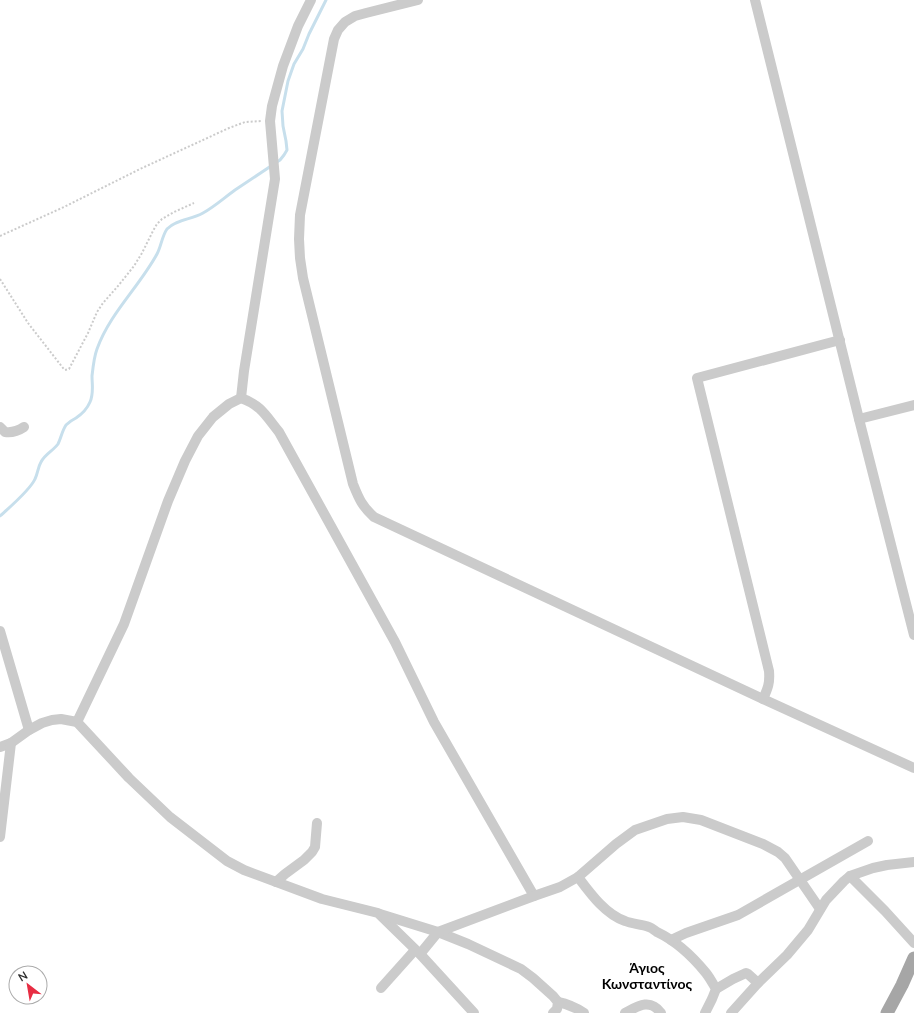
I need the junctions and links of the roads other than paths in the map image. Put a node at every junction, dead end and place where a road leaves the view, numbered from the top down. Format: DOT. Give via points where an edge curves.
graph roads {
  1 [pos="311,0"];
  2 [pos="418,0"];
  3 [pos="755,0"];
  4 [pos="840,340"];
  5 [pos="241,398"];
  6 [pos="914,405"];
  7 [pos="859,419"];
  8 [pos="0,427"];
  9 [pos="24,427"];
  10 [pos="0,631"];
  11 [pos="914,634"];
  12 [pos="763,699"];
  13 [pos="77,722"];
  14 [pos="29,730"];
  15 [pos="11,743"];
  16 [pos="0,747"];
  17 [pos="914,768"];
  18 [pos="317,823"];
  19 [pos="0,837"];
  20 [pos="868,841"];
  21 [pos="914,862"];
  22 [pos="850,876"];
  23 [pos="578,877"];
  24 [pos="800,881"];
  25 [pos="276,882"];
  26 [pos="534,896"];
  27 [pos="820,910"];
  28 [pos="378,913"];
  29 [pos="438,932"];
  30 [pos="671,940"];
  31 [pos="914,943"];
  32 [pos="418,952"];
  33 [pos="914,958"];
  34 [pos="758,983"];
  35 [pos="381,988"];
  36 [pos="716,989"];
  37 [pos="558,1002"];
  38 [pos="474,1013"];
  39 [pos="553,1013"];
  40 [pos="584,1013"];
  41 [pos="625,1013"];
  42 [pos="661,1013"];
  43 [pos="705,1013"];
  44 [pos="731,1013"];
  45 [pos="887,1013"];
  1 -- 5 [label="street" via="283,66 272,106 270,121 273,191"];
  2 -- 12 [label="street" via="355,16 338,30 334,39 300,214 299,239 303,278 353,484 359,499 365,510 374,516"];
  3 -- 4 [label="street"];
  4 -- 7 [label="street"];
  4 -- 12 [label="street" via="697,378 769,671 768,690"];
  5 -- 13 [label="street" via="213,417 194,442 168,501 124,624"];
  5 -- 26 [label="street" via="252,402 263,411 279,432 395,642 436,727"];
  6 -- 7 [label="street"];
  7 -- 11 [label="street"];
  8 -- 9 [label="street" via="10,433"];
  10 -- 14 [label="street"];
  12 -- 17 [label="street"];
  13 -- 14 [label="street" via="52,720"];
  13 -- 25 [label="street" via="129,778 170,817 227,861"];
  14 -- 15 [label="street"];
  15 -- 16 [label="street"];
  15 -- 19 [label="street"];
  18 -- 25 [label="street" via="315,847 312,852"];
  20 -- 24 [label="street"];
  21 -- 22 [label="street" via="880,866"];
  22 -- 27 [label="street" via="832,893"];
  22 -- 31 [label="street"];
  23 -- 24 [label="street" via="635,830 667,819 683,817 701,820 778,852"];
  23 -- 26 [label="street" via="560,887"];
  23 -- 30 [label="street" via="603,907 617,918 649,927"];
  24 -- 27 [label="street"];
  24 -- 30 [label="street" via="738,915 686,932"];
  25 -- 28 [label="street" via="322,899"];
  26 -- 29 [label="street"];
  27 -- 34 [label="street" via="808,930 787,955"];
  28 -- 29 [label="street"];
  28 -- 32 [label="street"];
  29 -- 32 [label="street"];
  29 -- 37 [label="street" via="521,969"];
  30 -- 36 [label="street" via="699,965"];
  32 -- 35 [label="street"];
  32 -- 38 [label="street"];
  33 -- 45 [label="main road"];
  34 -- 36 [label="street" via="746,973"];
  34 -- 44 [label="street"];
  36 -- 43 [label="street"];
  37 -- 39 [label="street"];
  37 -- 40 [label="street" via="576,1007"];
  41 -- 42 [label="street" via="646,1004 655,1006"];
}
